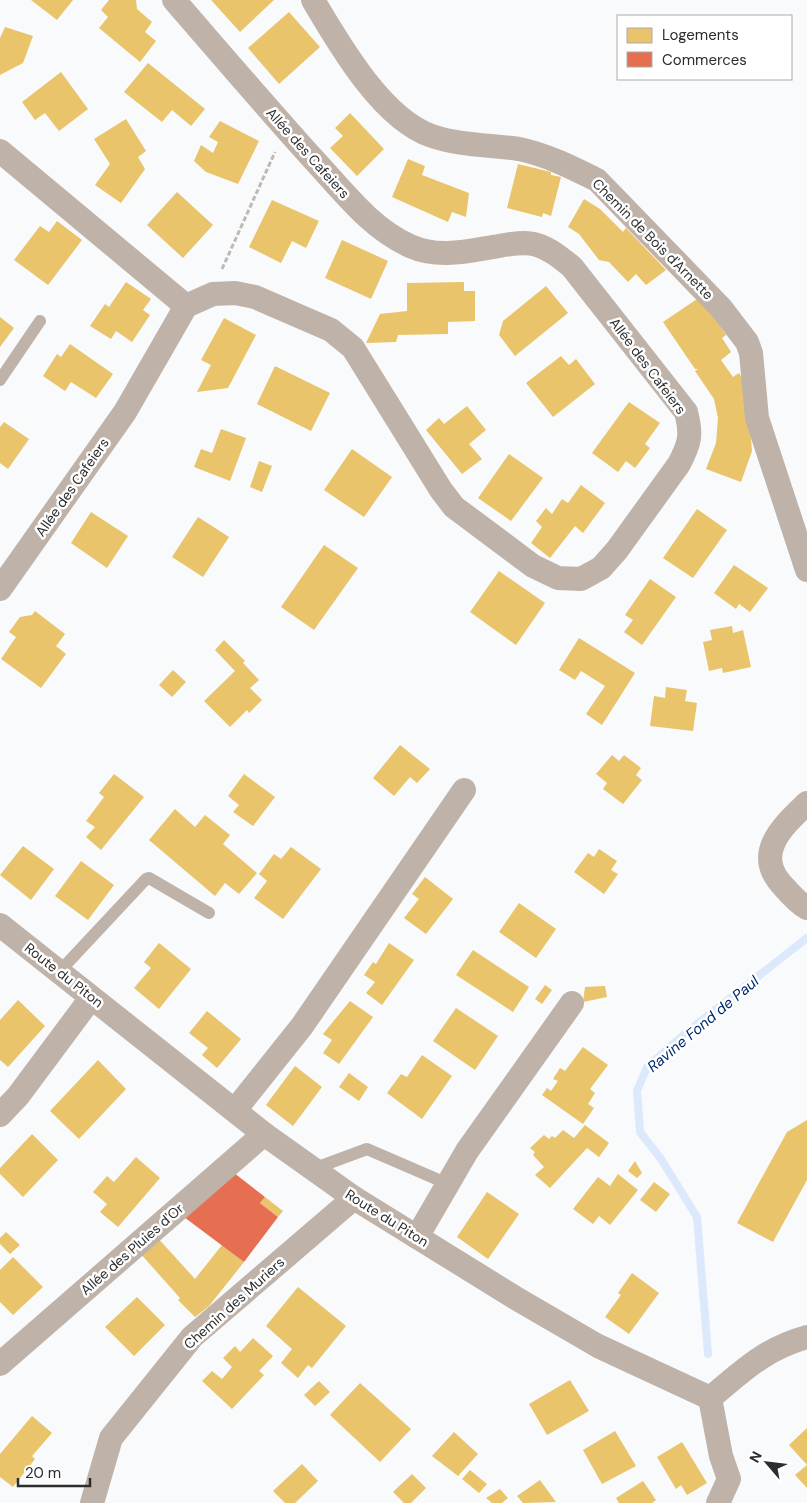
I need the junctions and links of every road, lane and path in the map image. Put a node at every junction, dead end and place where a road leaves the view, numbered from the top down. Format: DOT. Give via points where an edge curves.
graph roads {
  1 [pos="174,0"];
  2 [pos="313,0"];
  3 [pos="286,128"];
  4 [pos="0,151"];
  5 [pos="213,294"];
  6 [pos="186,306"];
  7 [pos="40,321"];
  8 [pos="0,380"];
  9 [pos="807,570"];
  10 [pos="0,589"];
  11 [pos="464,790"];
  12 [pos="807,803"];
  13 [pos="807,908"];
  14 [pos="209,913"];
  15 [pos="0,925"];
  16 [pos="59,972"];
  17 [pos="92,998"];
  18 [pos="572,1003"];
  19 [pos="235,1110"];
  20 [pos="0,1115"];
  21 [pos="264,1134"];
  22 [pos="313,1169"];
  23 [pos="448,1184"];
  24 [pos="354,1198"];
  25 [pos="417,1237"];
  26 [pos="807,1337"];
  27 [pos="0,1364"];
  28 [pos="710,1398"];
  29 [pos="92,1503"];
  30 [pos="718,1503"];
  1 -- 3 [label="street, Allée des Cafeiers"];
  2 -- 9 [label="street, Chemin de Bois d'Arnette" via="376,94 401,120 433,136 521,150 596,180 721,308 747,342 751,354 757,418"];
  3 -- 5 [label="path"];
  3 -- 5 [label="street, Allée des Cafeiers" via="366,216 387,234 410,246 433,254 535,244 555,253 572,267 686,412 691,430 687,448 623,543 601,568 581,579 558,578 533,566 454,507 353,348 343,338 256,297 235,293"];
  4 -- 6 [label="street"];
  5 -- 6 [label="street, Allée des Cafeiers"];
  6 -- 10 [label="street, Allée des Cafeiers" via="125,412"];
  7 -- 8 [label="lane"];
  11 -- 19 [label="street" via="302,1026"];
  12 -- 13 [label="street" via="779,832 770,850 772,868 779,882"];
  14 -- 16 [label="lane" via="150,878 146,879"];
  15 -- 16 [label="street, Route du Piton"];
  16 -- 17 [label="street, Route du Piton"];
  17 -- 19 [label="street, Route du Piton"];
  17 -- 20 [label="street"];
  18 -- 23 [label="street" via="467,1150"];
  19 -- 21 [label="street, Route du Piton"];
  21 -- 22 [label="street, Route du Piton"];
  21 -- 27 [label="street, Allée des Pluies d'Or"];
  22 -- 23 [label="lane" via="367,1149"];
  22 -- 24 [label="street, Route du Piton"];
  23 -- 25 [label="street"];
  24 -- 25 [label="street, Route du Piton"];
  24 -- 29 [label="street, Chemin des Muriers" via="192,1337 111,1438"];
  25 -- 28 [label="street, Route du Piton" via="598,1346"];
  26 -- 28 [label="street" via="764,1354"];
  28 -- 30 [label="street" via="721,1456 729,1479"];
}
